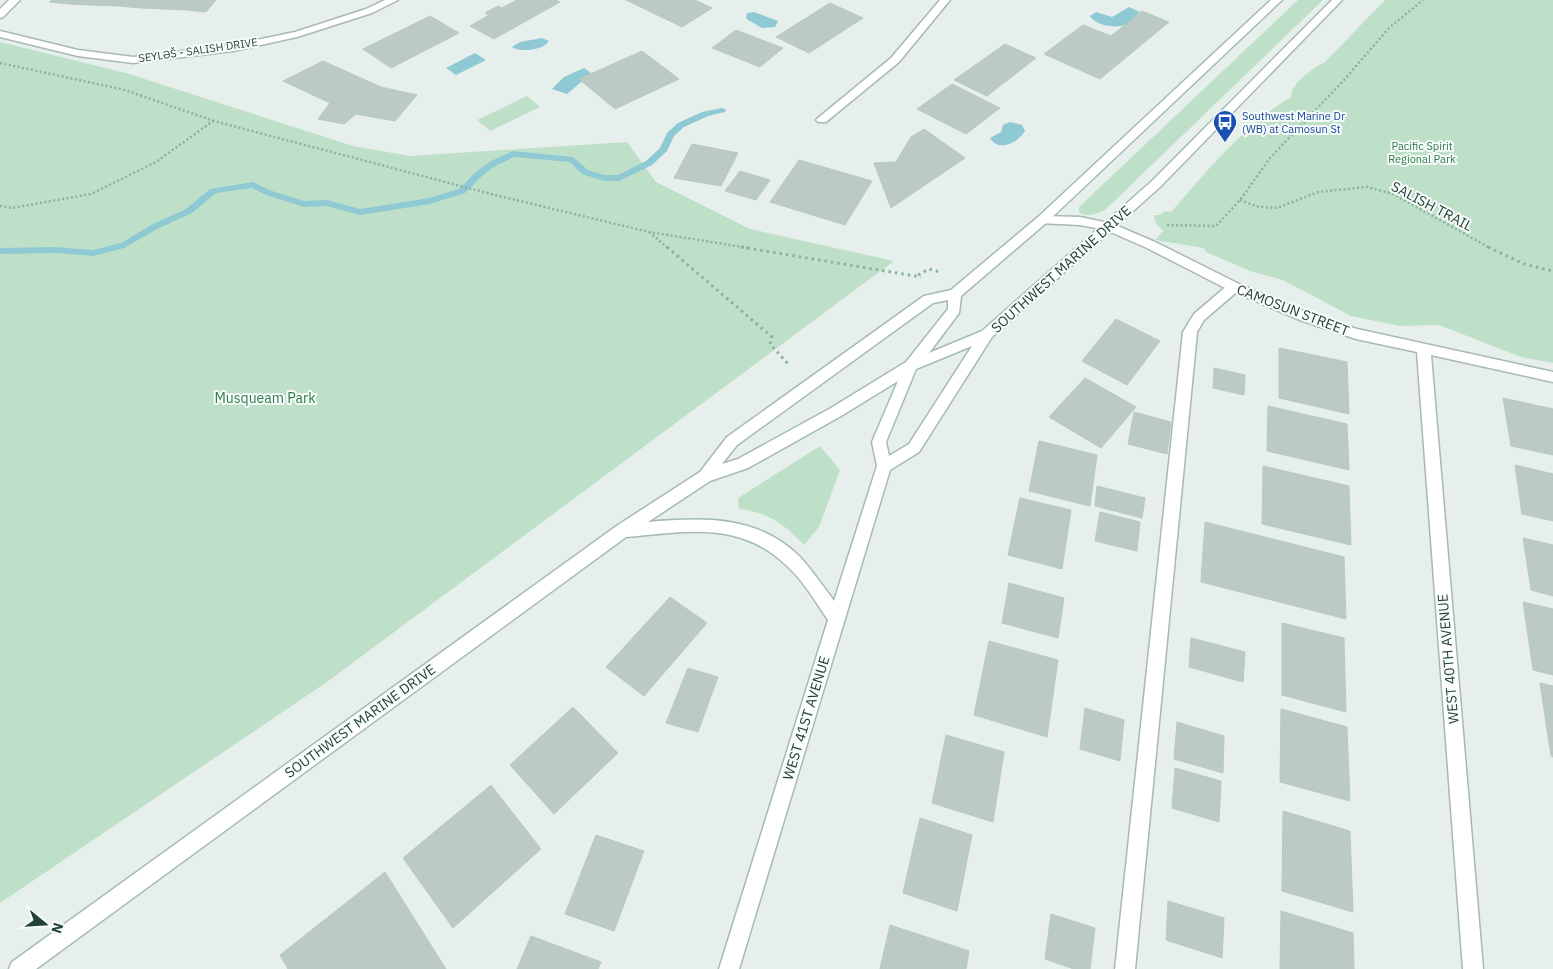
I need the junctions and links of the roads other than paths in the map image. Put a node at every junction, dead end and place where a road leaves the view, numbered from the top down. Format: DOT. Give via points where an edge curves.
graph roads {
  1 [pos="15,0"];
  2 [pos="393,0"];
  3 [pos="945,0"];
  4 [pos="1277,0"];
  5 [pos="1337,0"];
  6 [pos="0,15"];
  7 [pos="0,34"];
  8 [pos="822,120"];
  9 [pos="1042,220"];
  10 [pos="1108,227"];
  11 [pos="1234,287"];
  12 [pos="954,294"];
  13 [pos="987,334"];
  14 [pos="1424,350"];
  15 [pos="911,366"];
  16 [pos="1553,377"];
  17 [pos="884,466"];
  18 [pos="704,476"];
  19 [pos="623,530"];
  20 [pos="837,618"];
  21 [pos="19,969"];
  22 [pos="729,969"];
  23 [pos="1125,969"];
  24 [pos="1473,969"];
  1 -- 6 [label="main road"];
  2 -- 7 [label="main road, SEYLƏŠ - SALISH DRIVE" via="297,34 233,48 133,60 78,53"];
  3 -- 8 [label="main road" via="895,60"];
  4 -- 9 [label="main road, SOUTHWEST MARINE DRIVE"];
  5 -- 10 [label="main road, SOUTHWEST MARINE DRIVE" via="1156,184"];
  9 -- 10 [label="main road, CAMOSUN STREET" via="1080,221"];
  9 -- 12 [label="main road, SOUTHWEST MARINE DRIVE"];
  10 -- 11 [label="main road, CAMOSUN STREET" via="1151,244"];
  10 -- 13 [label="main road, SOUTHWEST MARINE DRIVE"];
  11 -- 14 [label="main road, CAMOSUN STREET" via="1356,334"];
  11 -- 23 [label="main road" via="1199,317 1190,332"];
  12 -- 15 [label="main road, WEST 41ST AVENUE" via="954,310"];
  12 -- 18 [label="main road, SOUTHWEST MARINE DRIVE" via="930,299 755,424 732,441"];
  13 -- 15 [label="main road, SOUTHWEST MARINE DRIVE"];
  13 -- 17 [label="main road" via="914,448"];
  14 -- 16 [label="main road, CAMOSUN STREET"];
  14 -- 24 [label="main road, WEST 40TH AVENUE"];
  15 -- 17 [label="main road, WEST 41ST AVENUE" via="879,442"];
  15 -- 18 [label="main road, SOUTHWEST MARINE DRIVE" via="743,464"];
  17 -- 20 [label="main road, WEST 41ST AVENUE"];
  18 -- 19 [label="main road, SOUTHWEST MARINE DRIVE"];
  19 -- 20 [label="main road" via="712,525 736,527 756,534 793,562"];
  19 -- 21 [label="main road, SOUTHWEST MARINE DRIVE"];
  20 -- 22 [label="main road, WEST 41ST AVENUE"];
}
